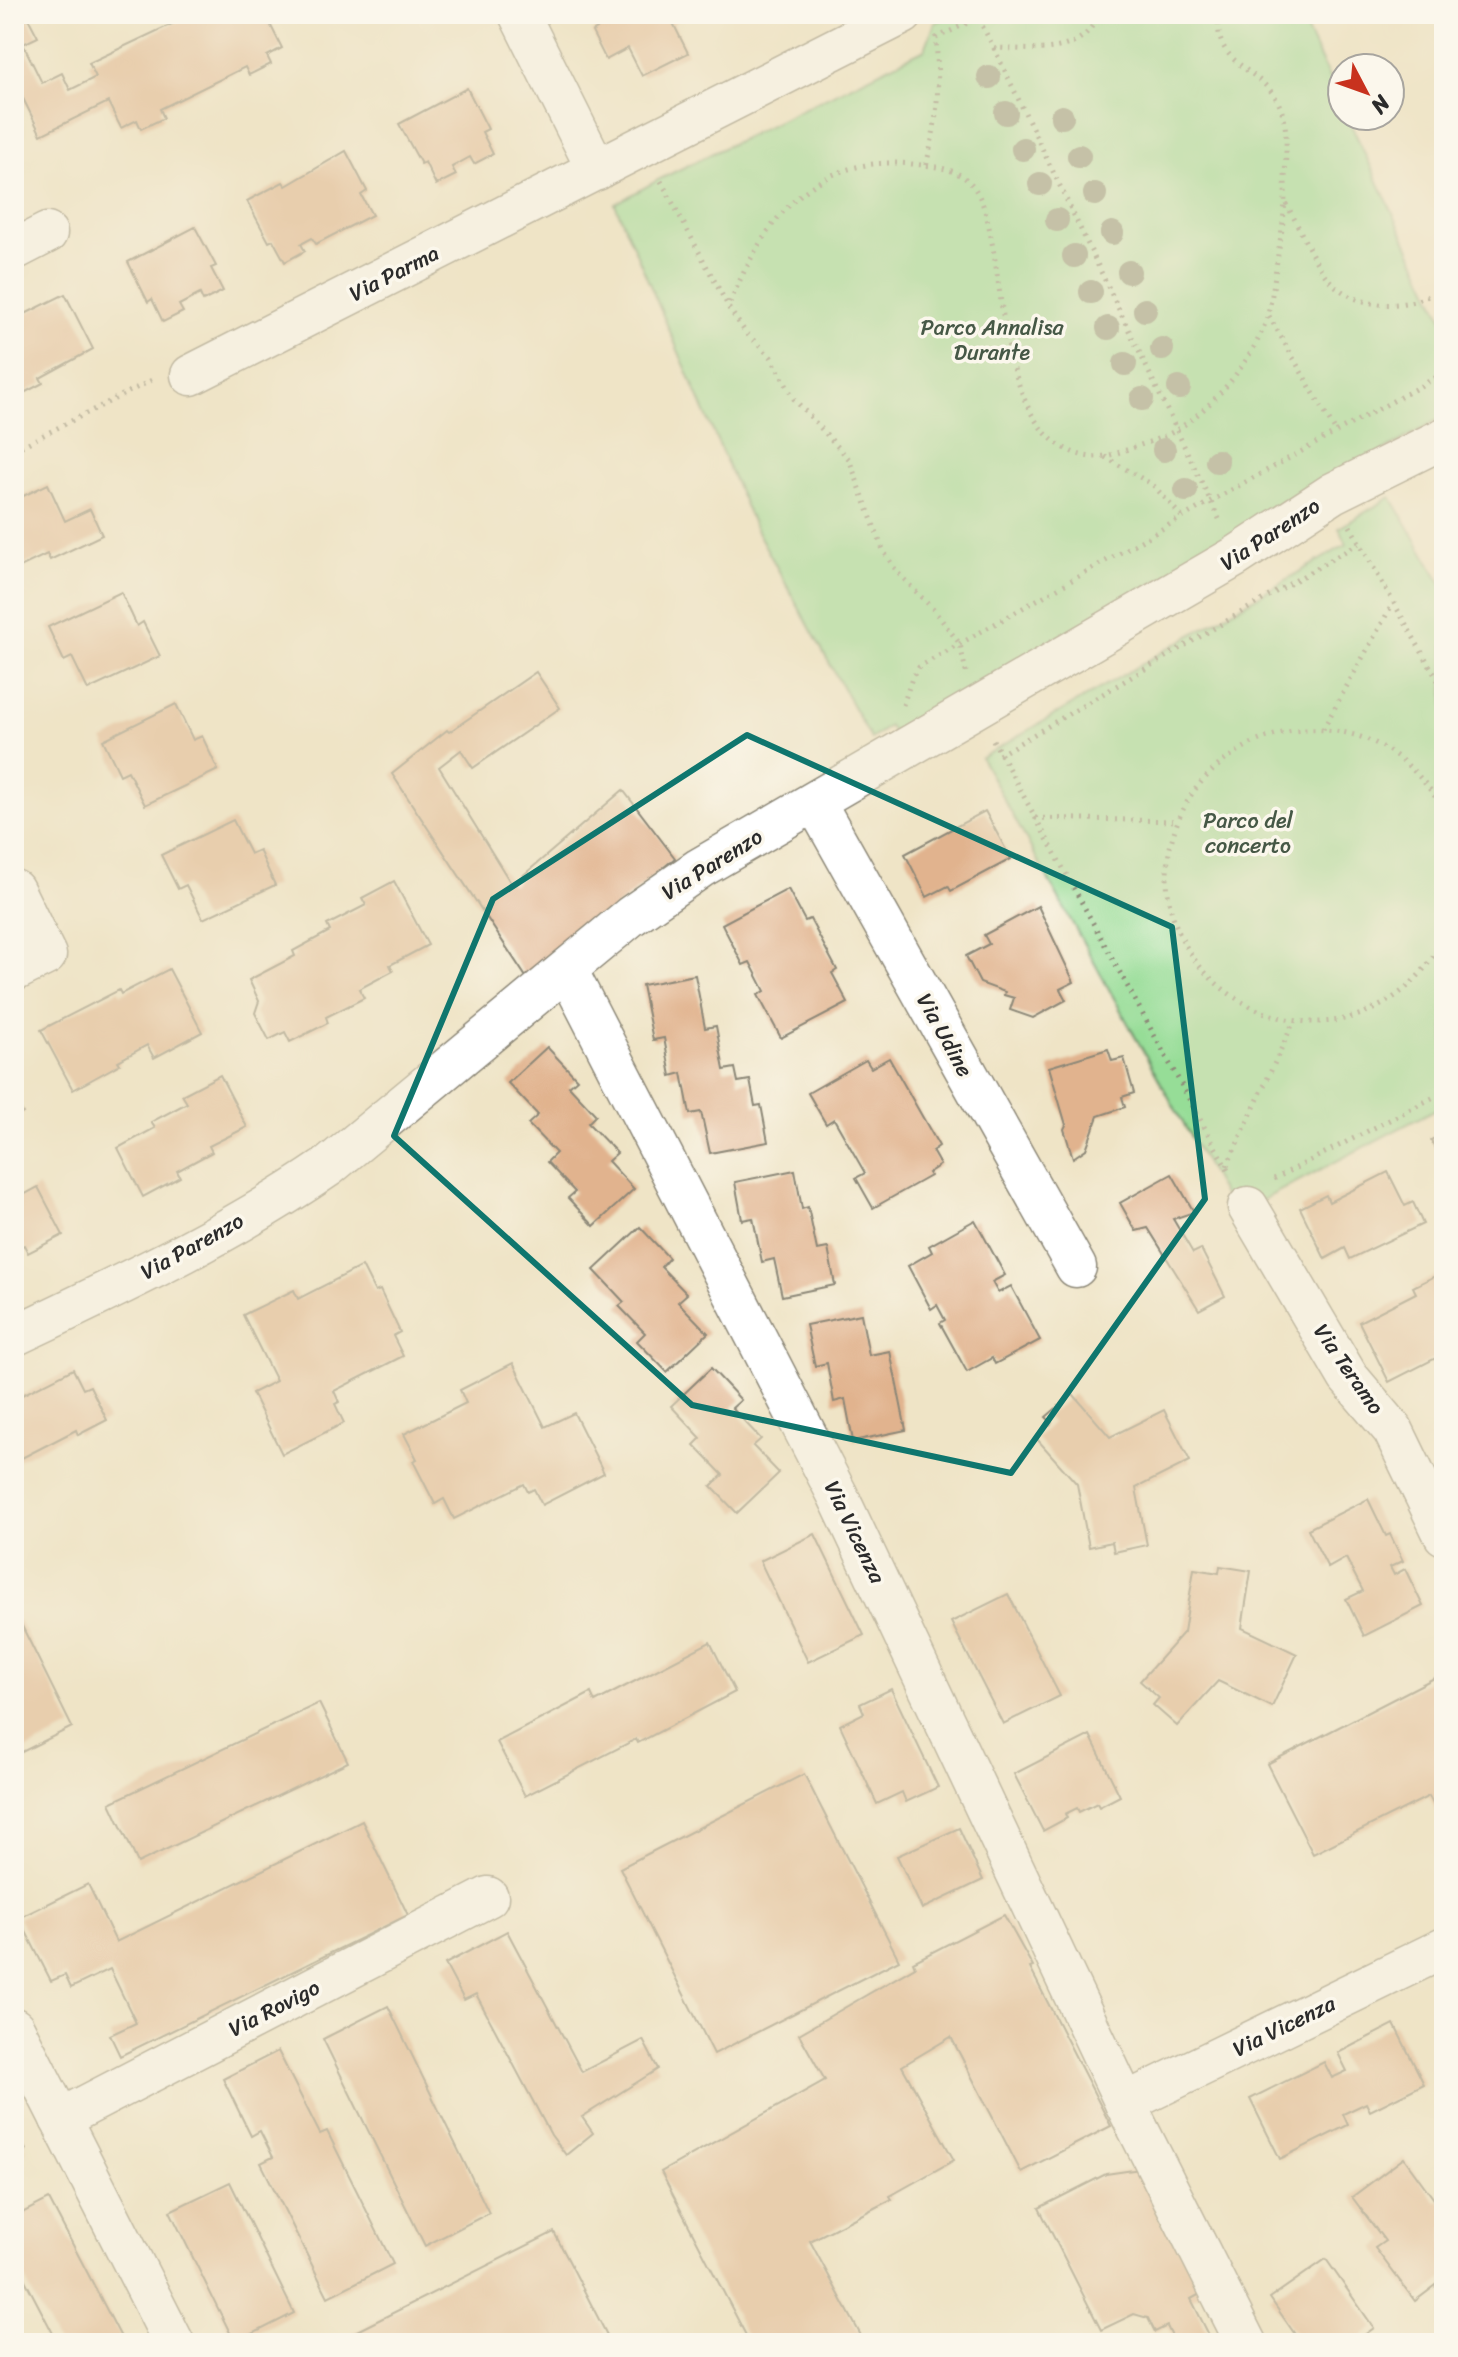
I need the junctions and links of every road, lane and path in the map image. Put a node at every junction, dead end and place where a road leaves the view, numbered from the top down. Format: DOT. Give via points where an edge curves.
graph roads {
  1 [pos="519,14"];
  2 [pos="903,14"];
  3 [pos="1098,14"];
  4 [pos="1220,14"];
  5 [pos="977,16"];
  6 [pos="994,48"];
  7 [pos="654,140"];
  8 [pos="926,165"];
  9 [pos="597,170"];
  10 [pos="1286,203"];
  11 [pos="1435,293"];
  12 [pos="728,307"];
  13 [pos="1268,315"];
  14 [pos="1444,373"];
  15 [pos="176,375"];
  16 [pos="1175,431"];
  17 [pos="1336,432"];
  18 [pos="1444,438"];
  19 [pos="14,450"];
  20 [pos="1105,457"];
  21 [pos="1333,493"];
  22 [pos="1211,501"];
  23 [pos="1182,517"];
  24 [pos="1359,543"];
  25 [pos="1235,557"];
  26 [pos="1393,602"];
  27 [pos="960,644"];
  28 [pos="1444,691"];
  29 [pos="978,706"];
  30 [pos="1323,729"];
  31 [pos="999,755"];
  32 [pos="889,758"];
  33 [pos="815,802"];
  34 [pos="1444,810"];
  35 [pos="1034,818"];
  36 [pos="1177,821"];
  37 [pos="14,890"];
  38 [pos="1444,940"];
  39 [pos="567,970"];
  40 [pos="14,971"];
  41 [pos="1294,1021"];
  42 [pos="1444,1092"];
  43 [pos="1227,1167"];
  44 [pos="1245,1201"];
  45 [pos="1076,1267"];
  46 [pos="14,1336"];
  47 [pos="1444,1535"];
  48 [pos="488,1897"];
  49 [pos="1444,1948"];
  50 [pos="14,2028"];
  51 [pos="1125,2103"];
  52 [pos="60,2119"];
  53 [pos="174,2343"];
  54 [pos="1246,2343"];
  1 -- 9 [label="street"];
  2 -- 7 [label="street, Via Parma"];
  3 -- 6 [label="path" via="1076,43 1051,49"];
  4 -- 10 [label="path" via="1222,43 1230,57 1272,91 1280,105"];
  5 -- 6 [label="path"];
  5 -- 8 [label="path" via="936,38 936,127"];
  6 -- 16 [label="path"];
  7 -- 9 [label="street, Via Parma"];
  7 -- 12 [label="path" via="668,167 657,173"];
  8 -- 12 [label="path" via="858,166 815,183 776,218 748,260"];
  8 -- 20 [label="path" via="959,173 973,186 986,213 1015,376 1027,408 1045,435 1074,455"];
  9 -- 15 [label="street, Via Parma"];
  10 -- 11 [label="path" via="1322,272 1344,292 1388,307"];
  10 -- 13 [label="path"];
  12 -- 27 [label="path" via="771,357 794,399 849,459 883,550"];
  13 -- 16 [label="path" via="1233,380"];
  13 -- 17 [label="path"];
  14 -- 17 [label="path"];
  15 -- 19 [label="path"];
  16 -- 20 [label="path"];
  16 -- 22 [label="path"];
  17 -- 22 [label="path"];
  18 -- 21 [label="street, Via Parenzo"];
  20 -- 23 [label="path" via="1153,485"];
  21 -- 24 [label="path"];
  21 -- 25 [label="street, Via Parenzo"];
  22 -- 23 [label="path"];
  22 -- 25 [label="path"];
  23 -- 27 [label="path"];
  24 -- 26 [label="path"];
  24 -- 31 [label="path"];
  25 -- 29 [label="street, Via Parenzo"];
  26 -- 28 [label="path"];
  26 -- 30 [label="path"];
  27 -- 32 [label="path" via="919,667 912,678"];
  29 -- 31 [label="path"];
  29 -- 32 [label="street, Via Parenzo"];
  30 -- 34 [label="path" via="1363,737 1398,755 1427,782"];
  30 -- 36 [label="path" via="1287,731 1251,742 1220,762 1195,789"];
  31 -- 35 [label="path"];
  32 -- 33 [label="street, Via Parenzo"];
  33 -- 39 [label="street, Via Parenzo" via="700,868"];
  33 -- 45 [label="street, Via Udine"];
  35 -- 36 [label="path"];
  35 -- 43 [label="path"];
  36 -- 41 [label="path" via="1168,858 1168,896 1184,944 1224,992 1257,1011"];
  37 -- 40 [label="street" via="46,955"];
  38 -- 41 [label="path" via="1428,966 1401,992 1368,1011 1332,1021"];
  39 -- 46 [label="street, Via Parenzo" via="293,1191"];
  39 -- 51 [label="street, Via Vicenza" via="837,1494"];
  41 -- 43 [label="path"];
  42 -- 44 [label="path"];
  43 -- 44 [label="path"];
  44 -- 47 [label="street, Via Teramo" via="1348,1377 1393,1430"];
  48 -- 52 [label="street, Via Rovigo"];
  49 -- 51 [label="street, Via Vicenza"];
  50 -- 52 [label="street"];
  51 -- 54 [label="street, Via Vicenza"];
  52 -- 53 [label="street"];
}
